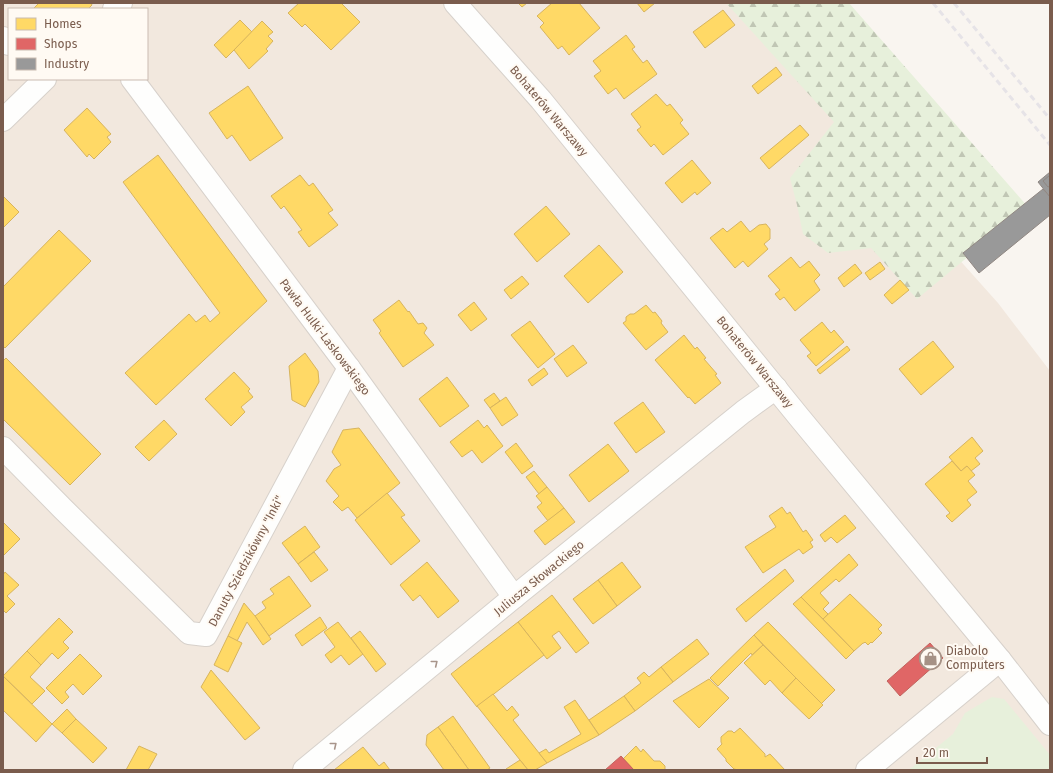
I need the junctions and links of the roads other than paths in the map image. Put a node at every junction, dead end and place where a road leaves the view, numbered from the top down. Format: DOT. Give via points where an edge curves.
graph roads {
  1 [pos="455,3"];
  2 [pos="44,80"];
  3 [pos="133,80"];
  4 [pos="3,120"];
  5 [pos="349,368"];
  6 [pos="776,388"];
  7 [pos="3,448"];
  8 [pos="514,597"];
  9 [pos="1000,660"];
  10 [pos="1050,724"];
  11 [pos="304,770"];
  12 [pos="867,770"];
  1 -- 6 [label="street, Bohaterów Warszawy" via="541,100"];
  2 -- 4 [label="street"];
  3 -- 5 [label="street, Pawła Hulki-Laskowskiego"];
  5 -- 7 [label="street, Danuty Sziedzikówny \"Inki\"" via="206,635 189,633"];
  5 -- 8 [label="street, Pawła Hulki-Laskowskiego"];
  6 -- 8 [label="street, Juliusza Słowackiego"];
  6 -- 9 [label="street, Bohaterów Warszawy"];
  11 -- 8 [label="street, Juliusza Słowackiego, one-way"];
  9 -- 10 [label="street, Bohaterów Warszawy"];
  9 -- 12 [label="street"];
}
